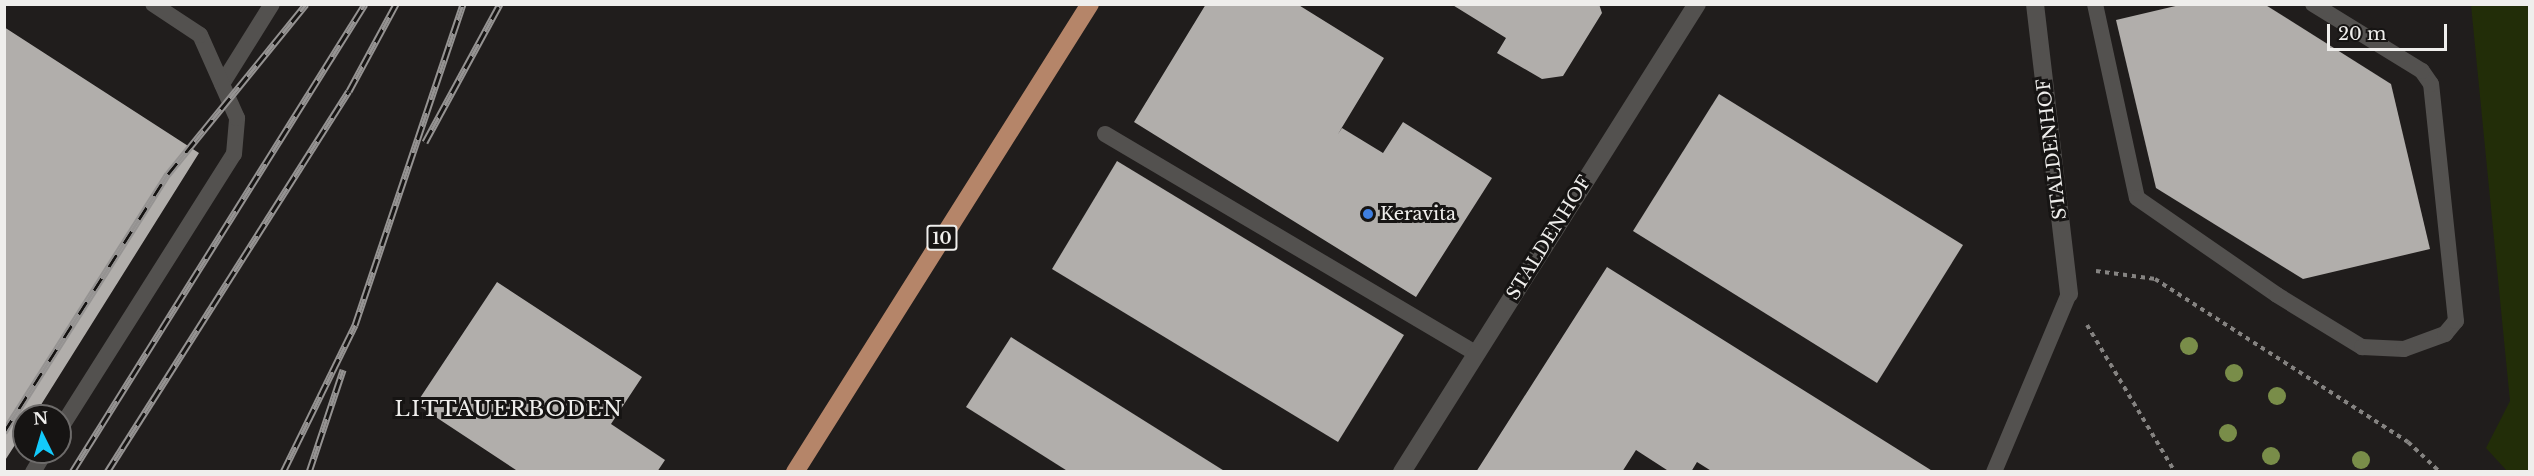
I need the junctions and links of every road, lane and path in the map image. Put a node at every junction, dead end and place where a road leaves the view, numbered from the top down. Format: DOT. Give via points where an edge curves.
graph roads {
  1 [pos="153,4"];
  2 [pos="272,4"];
  3 [pos="1090,4"];
  4 [pos="1697,4"];
  5 [pos="2035,4"];
  6 [pos="2095,4"];
  7 [pos="2313,4"];
  8 [pos="222,84"];
  9 [pos="1105,134"];
  10 [pos="2066,267"];
  11 [pos="2069,294"];
  12 [pos="1476,353"];
  13 [pos="72,410"];
  14 [pos="795,471"];
  15 [pos="1402,471"];
  16 [pos="1994,471"];
  17 [pos="2175,471"];
  18 [pos="2440,471"];
  1 -- 8 [label="lane" via="200,34"];
  2 -- 8 [label="lane"];
  3 -- 14 [label="main road, 10"];
  4 -- 12 [label="street, STALDENHOF"];
  5 -- 10 [label="street, STALDENHOF"];
  6 -- 7 [label="lane" via="2137,198 2277,295 2362,347 2404,349 2445,334 2456,321 2431,84 2422,71"];
  8 -- 13 [label="lane" via="237,118 234,154"];
  9 -- 12 [label="lane"];
  10 -- 11 [label="street, STALDENHOF"];
  10 -- 18 [label="path" via="2156,279 2408,442"];
  11 -- 16 [label="lane"];
  11 -- 17 [label="path"];
  12 -- 15 [label="street, STALDENHOF"];
}
